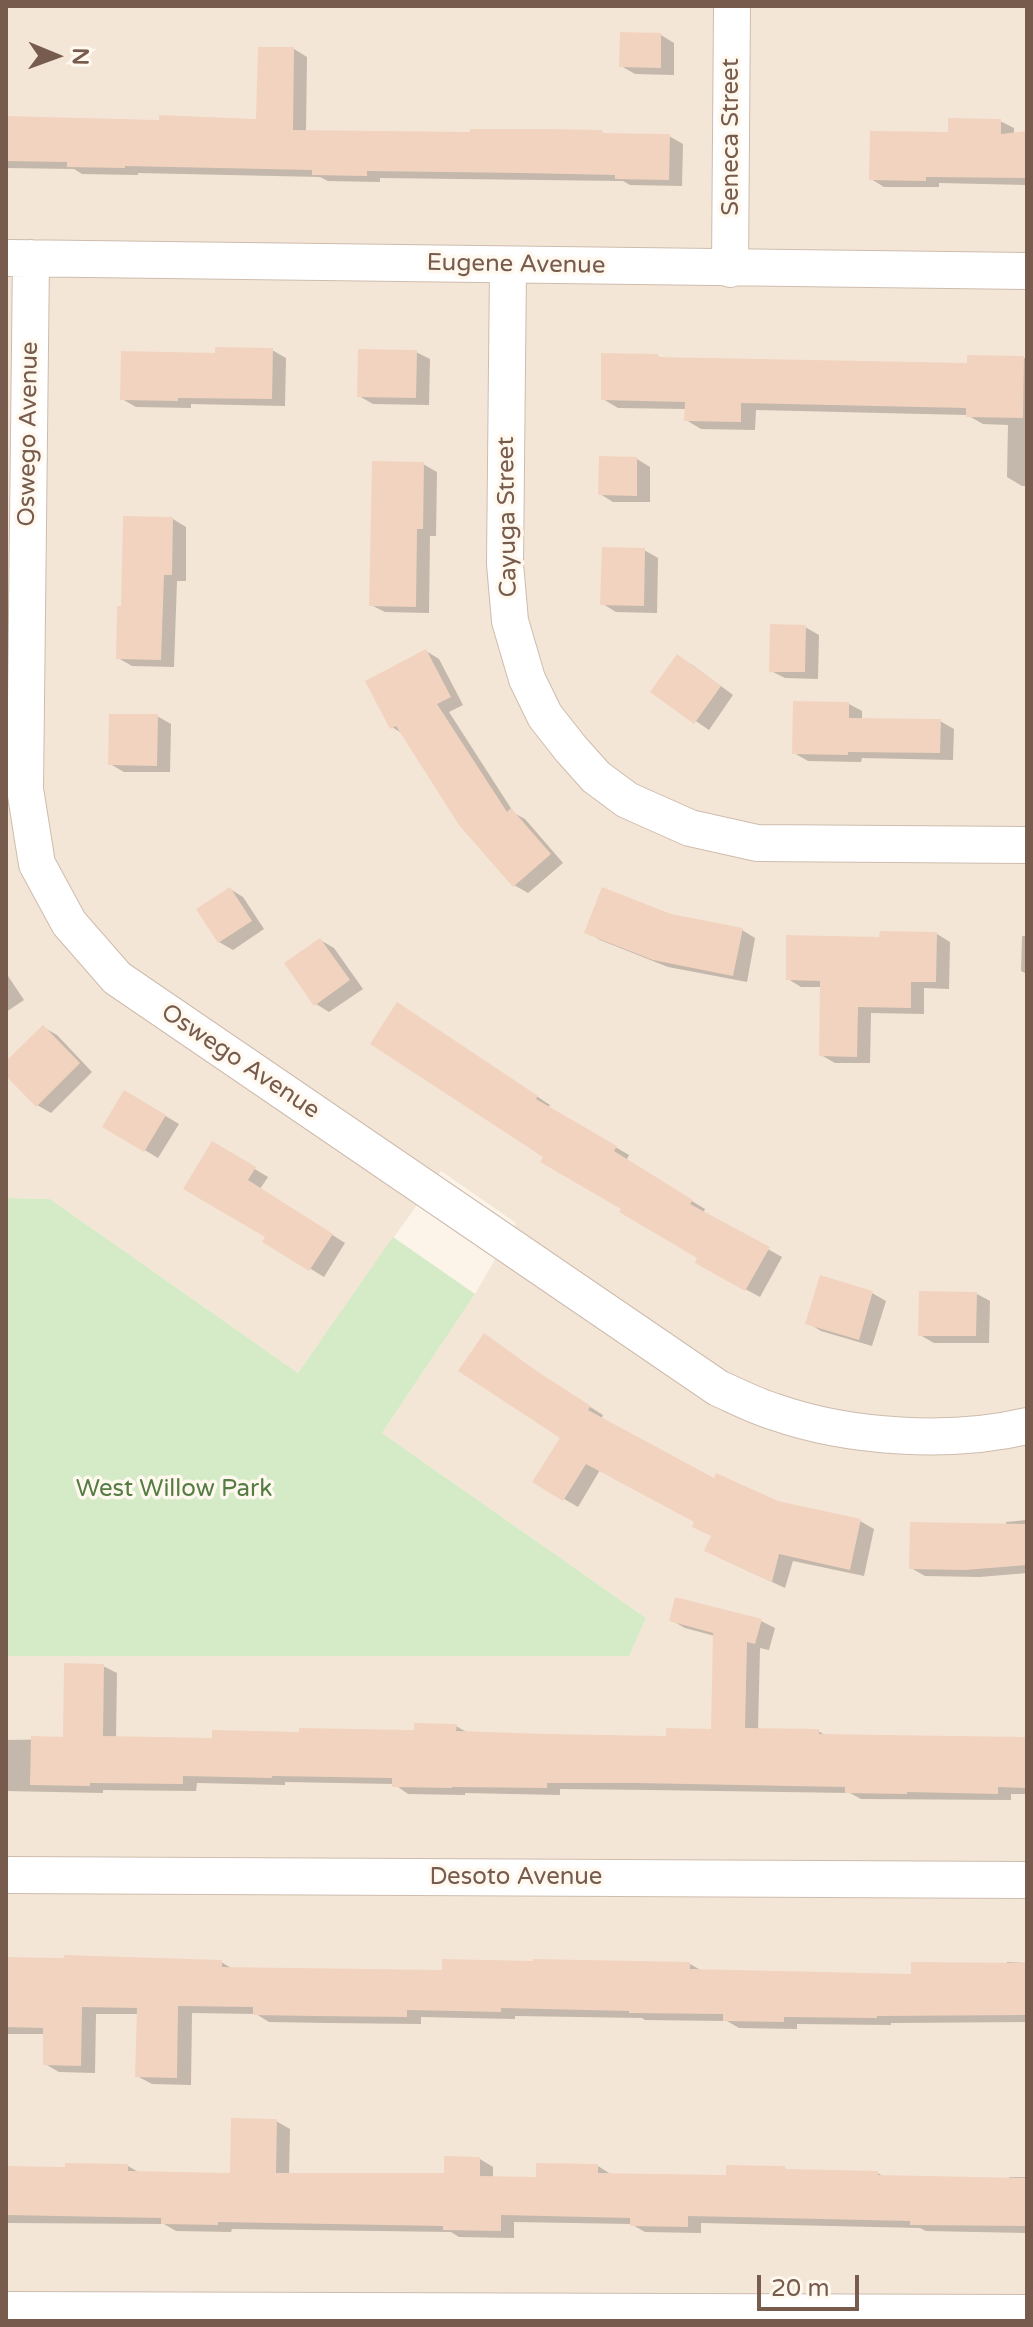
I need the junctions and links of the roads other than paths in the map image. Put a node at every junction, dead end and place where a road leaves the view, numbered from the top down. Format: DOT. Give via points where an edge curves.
graph roads {
  1 [pos="732,6"];
  2 [pos="18,258"];
  3 [pos="508,266"];
  4 [pos="730,269"];
  5 [pos="1027,271"];
  6 [pos="1027,845"];
  7 [pos="1027,1426"];
  8 [pos="6,1875"];
  9 [pos="1027,1880"];
  10 [pos="6,2310"];
  11 [pos="1027,2313"];
  1 -- 4 [label="street, Seneca Street"];
  2 -- 3 [label="street, Eugene Avenue"];
  2 -- 7 [label="street, Oswego Avenue" via="25,789 37,864 69,923 117,978 718,1388 775,1413 903,1437"];
  3 -- 4 [label="street, Eugene Avenue"];
  3 -- 6 [label="street, Cayuga Street" via="505,564 510,621 527,679 545,716 596,777 627,800 690,828 757,843"];
  4 -- 5 [label="street, Eugene Avenue"];
  8 -- 9 [label="street, Desoto Avenue"];
  10 -- 11 [label="street"];
}
